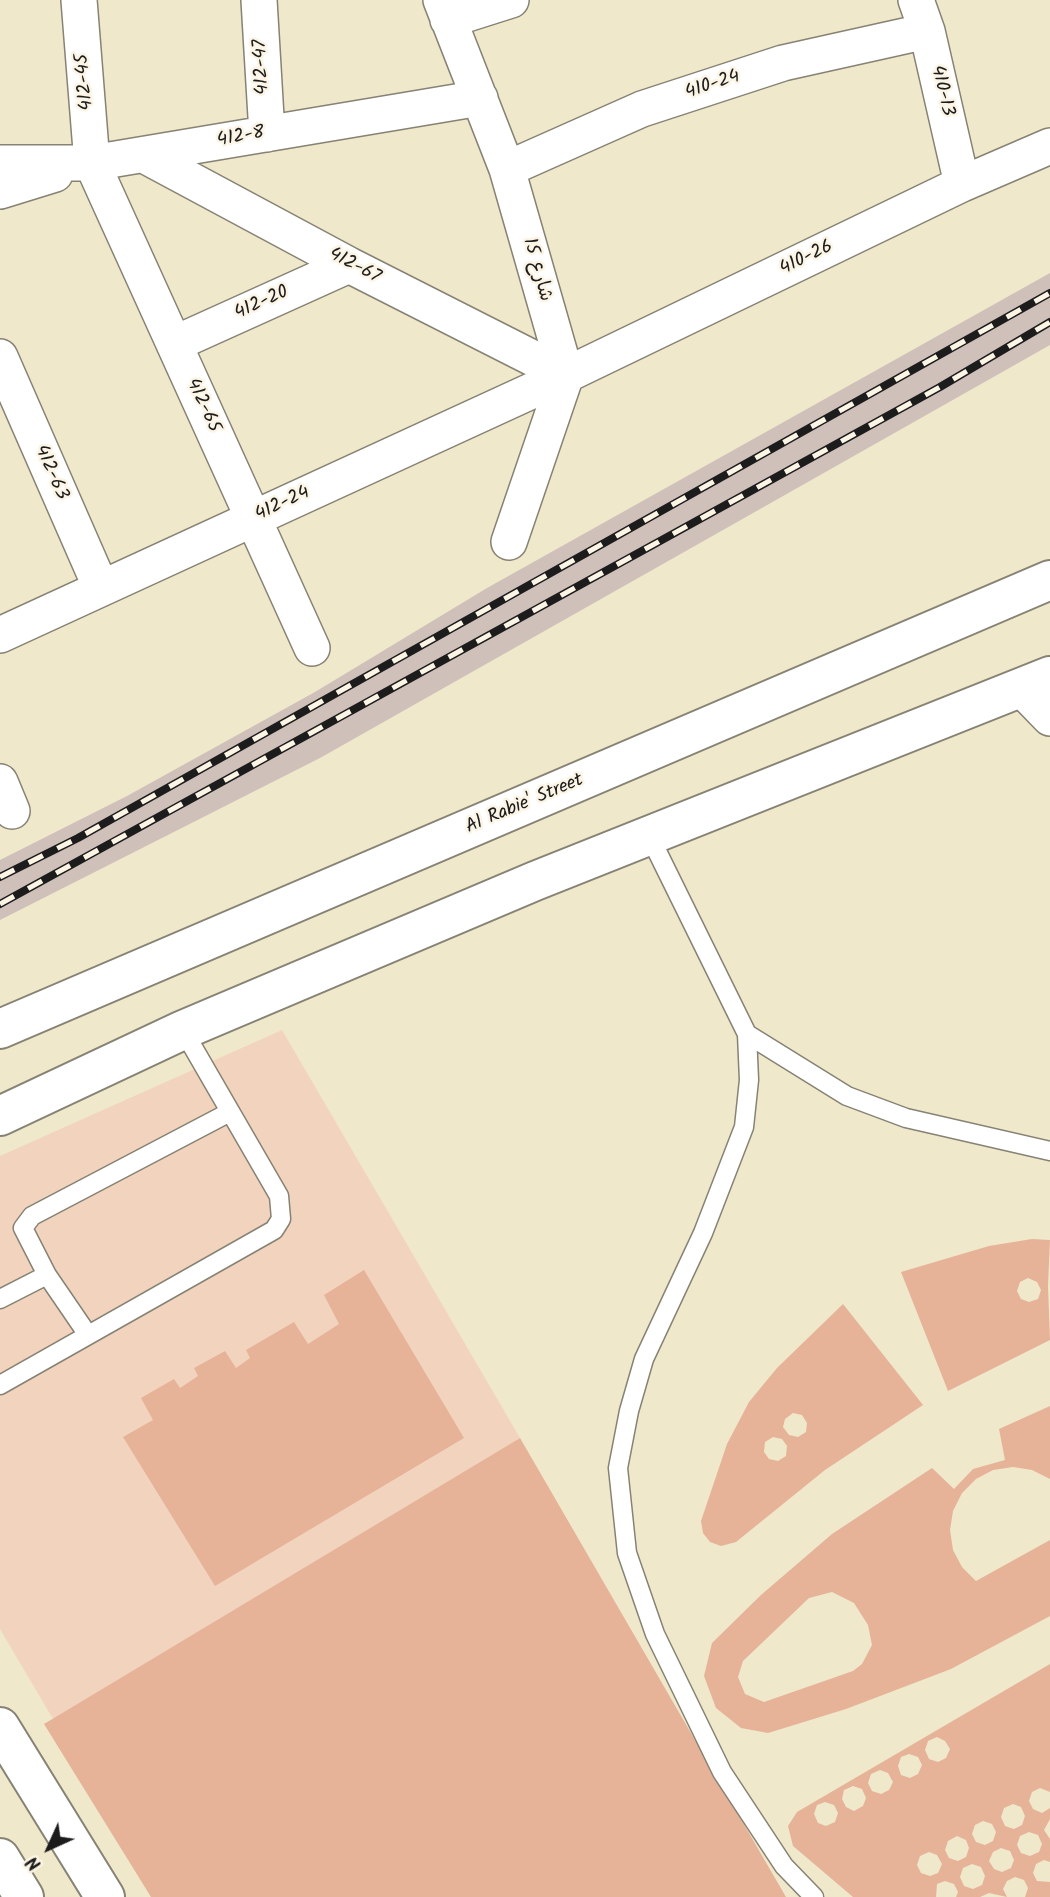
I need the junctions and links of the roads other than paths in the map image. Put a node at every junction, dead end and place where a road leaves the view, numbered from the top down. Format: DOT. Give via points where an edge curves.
graph roads {
  1 [pos="79,0"];
  2 [pos="259,0"];
  3 [pos="511,0"];
  4 [pos="444,10"];
  5 [pos="921,15"];
  6 [pos="480,98"];
  7 [pos="267,134"];
  8 [pos="1050,146"];
  9 [pos="144,155"];
  10 [pos="0,163"];
  11 [pos="92,163"];
  12 [pos="507,169"];
  13 [pos="962,184"];
  14 [pos="0,191"];
  15 [pos="349,265"];
  16 [pos="174,344"];
  17 [pos="0,357"];
  18 [pos="566,375"];
  19 [pos="254,518"];
  20 [pos="509,542"];
  21 [pos="1050,580"];
  22 [pos="101,588"];
  23 [pos="0,635"];
  24 [pos="312,648"];
  25 [pos="1035,682"];
  26 [pos="1050,718"];
  27 [pos="649,835"];
  28 [pos="0,1029"];
  29 [pos="183,1030"];
  30 [pos="747,1034"];
  31 [pos="230,1112"];
  32 [pos="0,1116"];
  33 [pos="1050,1151"];
  34 [pos="47,1275"];
  35 [pos="0,1299"];
  36 [pos="88,1335"];
  37 [pos="0,1385"];
  38 [pos="0,1727"];
  39 [pos="0,1858"];
  40 [pos="24,1897"];
  41 [pos="105,1897"];
  42 [pos="814,1897"];
  1 -- 11 [label="street, 412-45"];
  2 -- 7 [label="street, 412-47"];
  3 -- 4 [label="street"];
  4 -- 6 [label="street, شارع 15"];
  5 -- 12 [label="street, 410-24" via="642,109"];
  5 -- 13 [label="street, 410-13"];
  6 -- 7 [label="street, 412-8"];
  6 -- 12 [label="street, شارع 15"];
  7 -- 9 [label="street, 412-8"];
  8 -- 13 [label="street, 410-26"];
  9 -- 11 [label="street, 412-8"];
  9 -- 15 [label="street, 412-67"];
  10 -- 11 [label="street, 412-8"];
  11 -- 14 [label="street"];
  11 -- 16 [label="street, 412-65"];
  12 -- 18 [label="street, شارع 15"];
  13 -- 18 [label="street, 410-26"];
  15 -- 16 [label="street, 412-20"];
  15 -- 18 [label="street, 412-67"];
  16 -- 19 [label="street, 412-65"];
  17 -- 22 [label="street, 412-63"];
  18 -- 19 [label="street, 412-24"];
  18 -- 20 [label="street"];
  19 -- 22 [label="street, 412-24"];
  19 -- 24 [label="street, 412-65"];
  21 -- 28 [label="main road, Al Rabie' Street"];
  22 -- 23 [label="street, 412-24"];
  25 -- 26 [label="street"];
  25 -- 27 [label="main road"];
  27 -- 29 [label="main road"];
  27 -- 30 [label="lane"];
  29 -- 31 [label="lane"];
  29 -- 32 [label="main road"];
  30 -- 33 [label="lane" via="847,1096 906,1118"];
  30 -- 42 [label="lane" via="750,1080 744,1127 703,1233 644,1359 618,1468 627,1553 655,1634 722,1772 784,1866"];
  31 -- 34 [label="lane" via="32,1216 23,1228"];
  31 -- 36 [label="lane" via="279,1196 281,1219 274,1230"];
  34 -- 35 [label="lane"];
  34 -- 36 [label="lane"];
  36 -- 37 [label="lane"];
  38 -- 41 [label="main road"];
  39 -- 40 [label="main road"];
}
